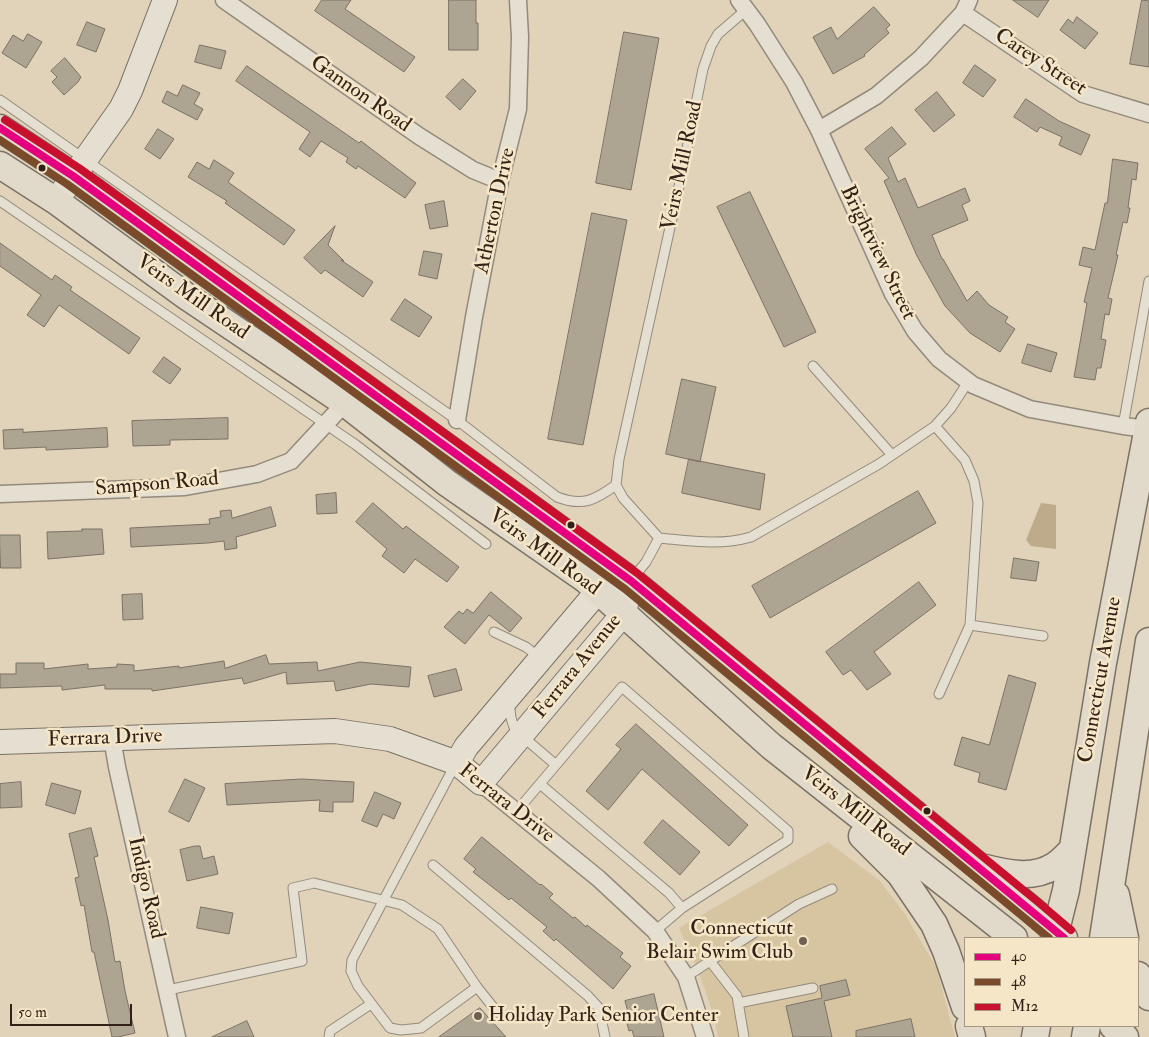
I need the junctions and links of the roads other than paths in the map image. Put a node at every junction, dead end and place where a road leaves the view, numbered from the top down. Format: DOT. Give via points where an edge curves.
graph roads {
  1 [pos="165,0"];
  2 [pos="224,0"];
  3 [pos="518,0"];
  4 [pos="743,4"];
  5 [pos="966,6"];
  6 [pos="0,100"];
  7 [pos="1149,114"];
  8 [pos="0,128"];
  9 [pos="819,130"];
  10 [pos="0,165"];
  11 [pos="79,168"];
  12 [pos="500,181"];
  13 [pos="0,201"];
  14 [pos="56,201"];
  15 [pos="1149,280"];
  16 [pos="813,366"];
  17 [pos="968,382"];
  18 [pos="345,403"];
  19 [pos="457,420"];
  20 [pos="324,424"];
  21 [pos="935,426"];
  22 [pos="1142,426"];
  23 [pos="892,455"];
  24 [pos="616,485"];
  25 [pos="0,494"];
  26 [pos="659,538"];
  27 [pos="486,544"];
  28 [pos="631,580"];
  29 [pos="598,591"];
  30 [pos="624,613"];
  31 [pos="970,625"];
  32 [pos="494,632"];
  33 [pos="1043,636"];
  34 [pos="1149,641"];
  35 [pos="540,658"];
  36 [pos="1145,682"];
  37 [pos="939,694"];
  38 [pos="509,696"];
  39 [pos="521,736"];
  40 [pos="112,738"];
  41 [pos="0,742"];
  42 [pos="771,746"];
  43 [pos="457,763"];
  44 [pos="556,765"];
  45 [pos="481,783"];
  46 [pos="540,784"];
  47 [pos="516,812"];
  48 [pos="1072,850"];
  49 [pos="1116,857"];
  50 [pos="433,865"];
  51 [pos="979,866"];
  52 [pos="832,889"];
  53 [pos="383,900"];
  54 [pos="682,908"];
  55 [pos="655,931"];
  56 [pos="1058,935"];
  57 [pos="1013,937"];
  58 [pos="1103,937"];
  59 [pos="1125,937"];
  60 [pos="710,961"];
  61 [pos="686,976"];
  62 [pos="1139,977"];
  63 [pos="477,987"];
  64 [pos="813,988"];
  65 [pos="168,990"];
  66 [pos="1149,997"];
  67 [pos="738,1003"];
  68 [pos="371,1004"];
  69 [pos="964,1004"];
  70 [pos="1139,1009"];
  71 [pos="497,1012"];
  72 [pos="1149,1017"];
  73 [pos="1114,1027"];
  74 [pos="178,1037"];
  75 [pos="329,1037"];
  76 [pos="605,1037"];
  77 [pos="705,1037"];
  78 [pos="744,1037"];
  79 [pos="1125,1037"];
  1 -- 11 [label="street" via="121,109"];
  2 -- 12 [label="street, Gannon Road" via="419,136 473,170"];
  3 -- 12 [label="street, Atherton Drive" via="518,109"];
  4 -- 9 [label="street, Brightview Street" via="794,82"];
  4 -- 24 [label="lane, Veirs Mill Road" via="718,34 703,69 619,458"];
  5 -- 7 [label="street, Carey Street" via="1083,94"];
  5 -- 9 [label="street" via="921,58 876,96"];
  6 -- 11 [label="lane, Veirs Mill Road"];
  8 -- 11 [label="main road, Veirs Mill Road"];
  9 -- 17 [label="street, Brightview Street" via="893,294 915,331 939,359"];
  10 -- 14 [label="main road, Veirs Mill Road"];
  11 -- 14 [label="street"];
  11 -- 19 [label="lane, Veirs Mill Road"];
  11 -- 28 [label="main road, Veirs Mill Road"];
  12 -- 19 [label="street, Atherton Drive"];
  13 -- 20 [label="lane, Veirs Mill Road"];
  14 -- 18 [label="main road, Veirs Mill Road" via="186,296"];
  15 -- 22 [label="lane"];
  16 -- 23 [label="lane"];
  17 -- 21 [label="lane"];
  17 -- 22 [label="street, Brightview Street" via="1030,409"];
  18 -- 20 [label="street, Sampson Road"];
  18 -- 29 [label="main road, Veirs Mill Road" via="447,482"];
  19 -- 24 [label="lane, Veirs Mill Road" via="557,497 575,502 587,501 596,499"];
  20 -- 25 [label="street, Sampson Road" via="291,461 257,474 186,487"];
  20 -- 27 [label="lane, Veirs Mill Road"];
  21 -- 23 [label="lane"];
  21 -- 31 [label="lane" via="965,460 974,481 978,503"];
  22 -- 48 [label="main road, Connecticut Avenue"];
  23 -- 26 [label="lane" via="750,537 717,543"];
  24 -- 26 [label="lane" via="623,498"];
  26 -- 28 [label="lane, Veirs Mill Road"];
  28 -- 29 [label="street, Ferrara Avenue"];
  28 -- 30 [label="street, Ferrara Avenue"];
  28 -- 51 [label="main road, Veirs Mill Road"];
  29 -- 30 [label="main road, Veirs Mill Road"];
  29 -- 35 [label="street, Ferrara Avenue"];
  30 -- 39 [label="street, Ferrara Avenue"];
  30 -- 42 [label="main road, Veirs Mill Road"];
  31 -- 33 [label="lane"];
  31 -- 37 [label="lane"];
  32 -- 35 [label="lane" via="526,647"];
  34 -- 36 [label="main road, Connecticut Avenue"];
  35 -- 38 [label="street, Ferrara Avenue"];
  36 -- 49 [label="main road, Connecticut Avenue"];
  38 -- 39 [label="lane" via="511,718"];
  38 -- 43 [label="street, Ferrara Avenue" via="466,747"];
  39 -- 44 [label="lane"];
  39 -- 45 [label="street, Ferrara Avenue"];
  40 -- 41 [label="street, Ferrara Drive"];
  40 -- 43 [label="street, Ferrara Drive" via="335,731 390,739"];
  40 -- 65 [label="street, Indigo Road"];
  42 -- 57 [label="main road, Veirs Mill Road"];
  42 -- 69 [label="main road" via="900,874 934,924"];
  43 -- 45 [label="street, Ferrara Drive"];
  43 -- 53 [label="lane"];
  44 -- 46 [label="lane"];
  44 -- 54 [label="lane" via="622,688 788,831 788,840"];
  45 -- 47 [label="street, Ferrara Drive"];
  46 -- 47 [label="lane"];
  46 -- 54 [label="lane" via="669,893"];
  47 -- 55 [label="street, Ferrara Drive" via="598,878"];
  48 -- 51 [label="main road" via="1054,866 1031,874"];
  48 -- 56 [label="main road, Connecticut Avenue"];
  49 -- 58 [label="main road, Connecticut Avenue"];
  49 -- 59 [label="main road" via="1116,899"];
  50 -- 76 [label="lane" via="588,996 599,1008"];
  51 -- 56 [label="main road, Veirs Mill Road"];
  52 -- 60 [label="lane" via="800,904"];
  53 -- 63 [label="lane" via="402,905 438,928"];
  53 -- 65 [label="lane" via="314,883 293,888 302,961"];
  53 -- 68 [label="lane" via="352,960 351,971"];
  54 -- 55 [label="lane"];
  55 -- 61 [label="street, Ferrara Drive"];
  60 -- 61 [label="lane"];
  60 -- 67 [label="lane" via="737,996"];
  61 -- 77 [label="street, Ferrara Drive"];
  62 -- 66 [label="main road"];
  63 -- 68 [label="lane" via="421,1028 390,1028"];
  63 -- 71 [label="lane"];
  64 -- 67 [label="lane"];
  65 -- 74 [label="street, Indigo Road"];
  67 -- 78 [label="lane"];
  68 -- 75 [label="lane" via="330,1031"];
  70 -- 72 [label="main road"];
  73 -- 79 [label="main road"];
}
